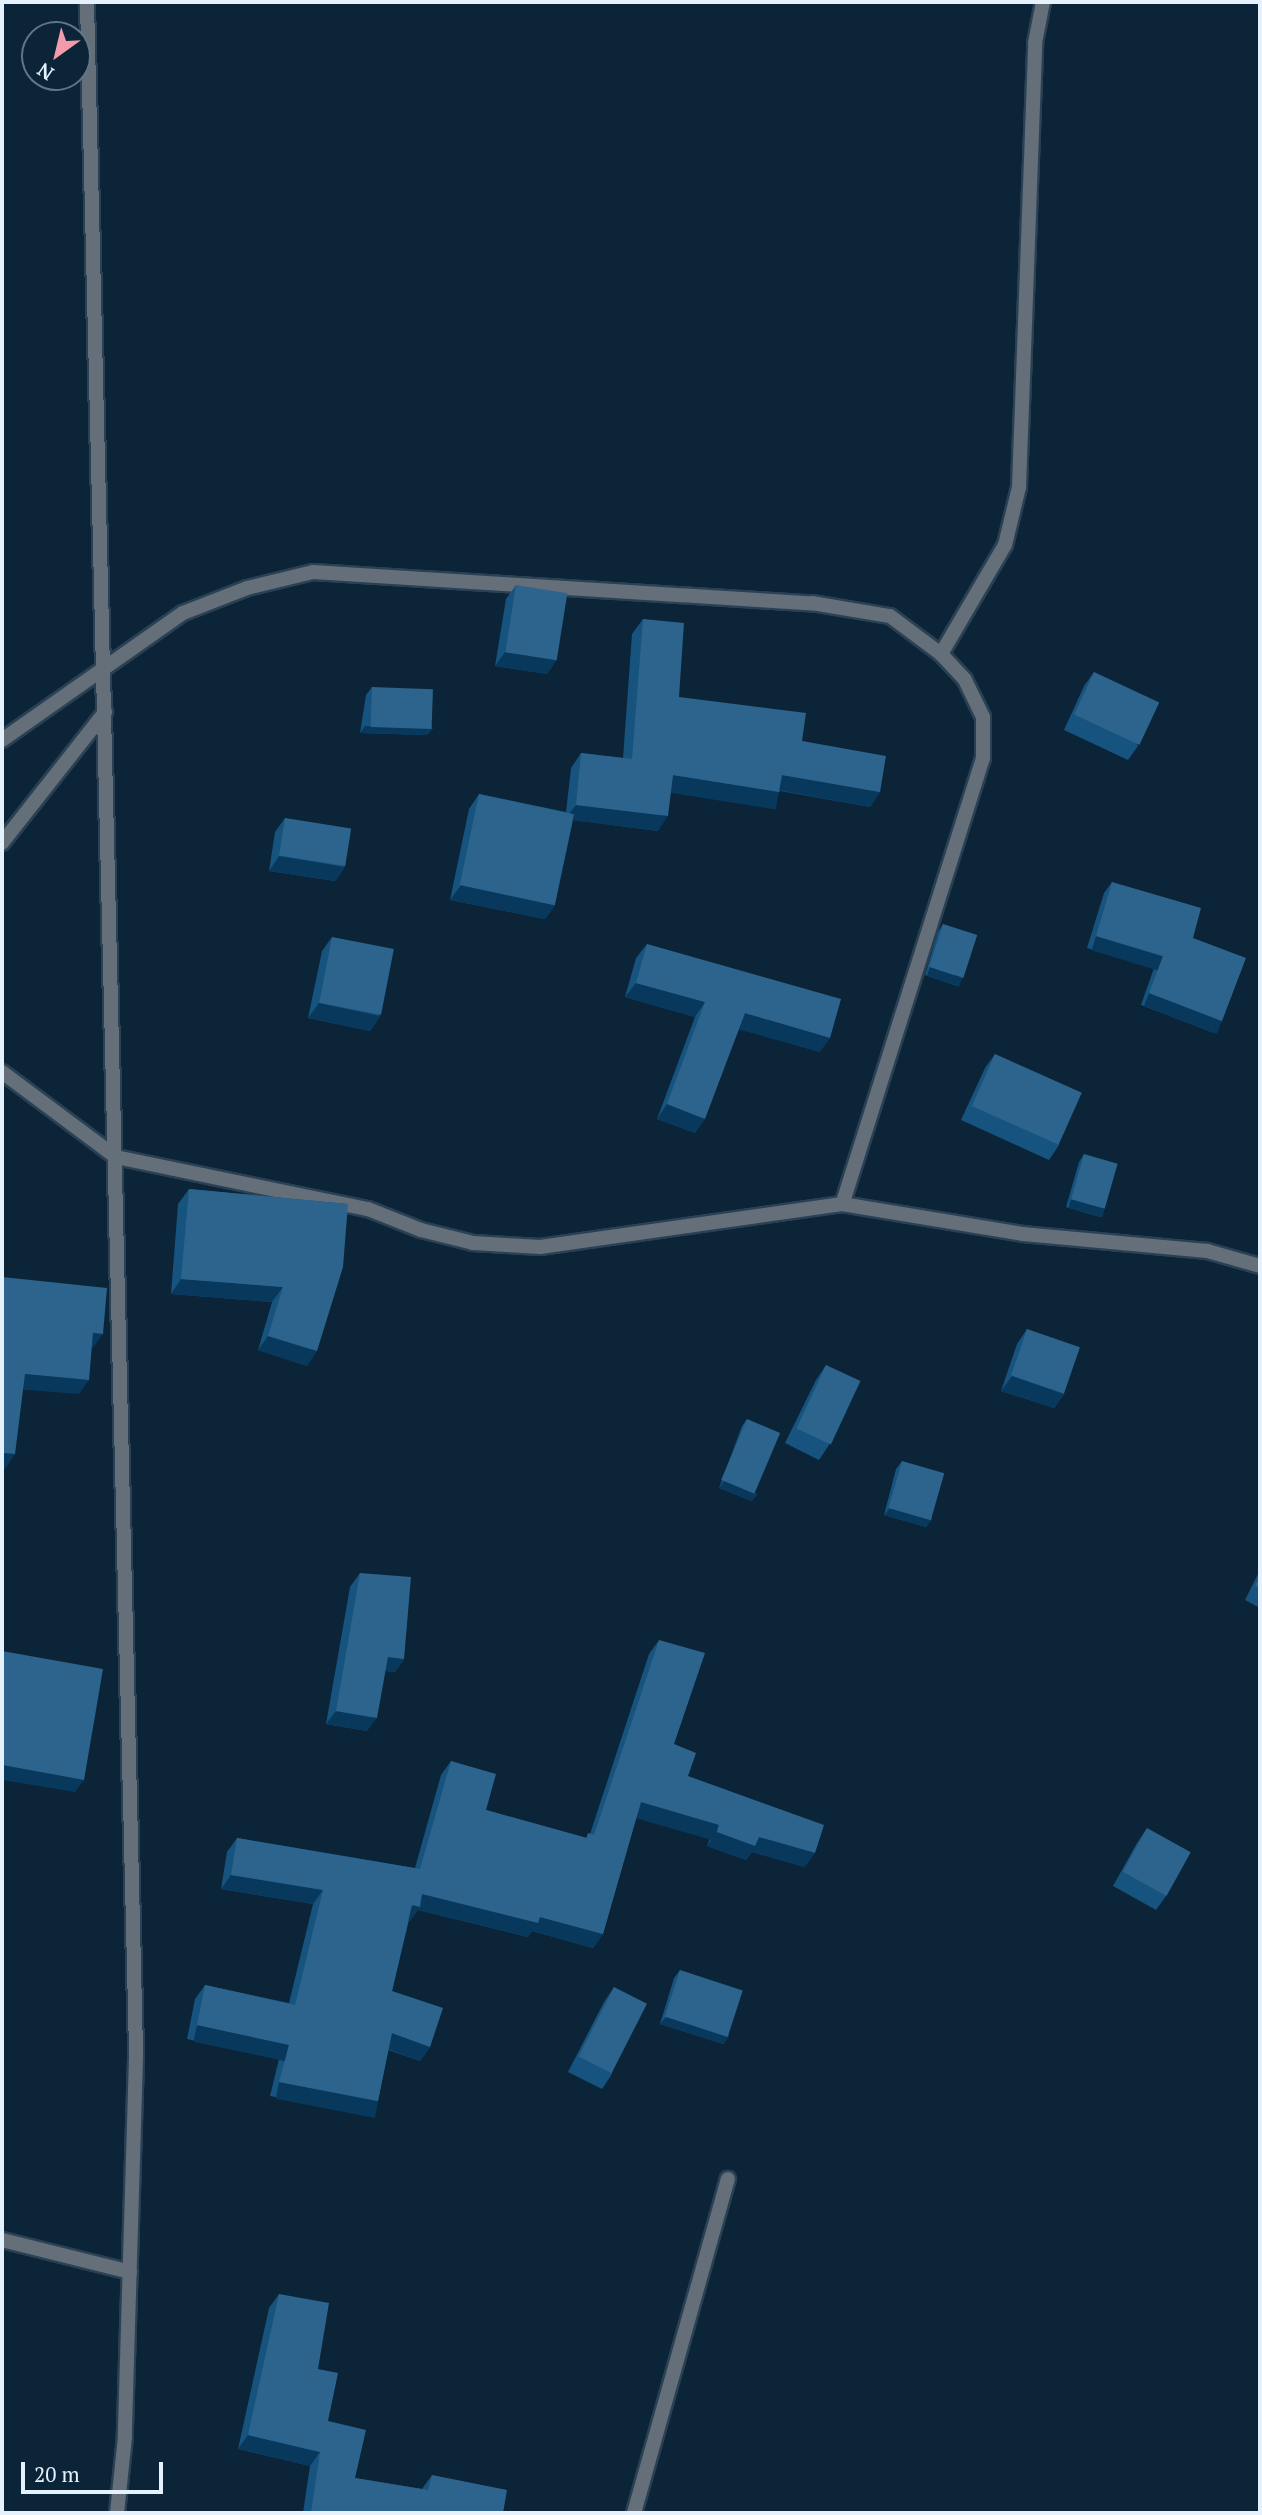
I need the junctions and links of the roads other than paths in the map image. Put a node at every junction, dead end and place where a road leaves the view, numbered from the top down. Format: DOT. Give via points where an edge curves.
graph roads {
  1 [pos="87,2"];
  2 [pos="1043,2"];
  3 [pos="941,654"];
  4 [pos="103,673"];
  5 [pos="105,712"];
  6 [pos="2,740"];
  7 [pos="2,843"];
  8 [pos="2,1072"];
  9 [pos="116,1157"];
  10 [pos="842,1204"];
  11 [pos="1260,1266"];
  12 [pos="728,2179"];
  13 [pos="2,2240"];
  14 [pos="130,2272"];
  15 [pos="117,2513"];
  16 [pos="634,2513"];
  1 -- 4 [label="street"];
  2 -- 3 [label="street" via="1035,43 1019,487 1004,545"];
  3 -- 4 [label="street" via="890,616 812,603 313,572 247,588 183,613"];
  3 -- 10 [label="street" via="965,680 983,717 983,758"];
  4 -- 5 [label="street"];
  4 -- 6 [label="street"];
  5 -- 7 [label="street"];
  5 -- 9 [label="street"];
  8 -- 9 [label="street"];
  9 -- 10 [label="street" via="368,1209 421,1230 487,1244 540,1247"];
  9 -- 14 [label="street" via="136,2057"];
  10 -- 11 [label="street" via="1023,1234 1207,1251"];
  12 -- 16 [label="street"];
  13 -- 14 [label="street"];
  14 -- 15 [label="street" via="125,2437"];
}
